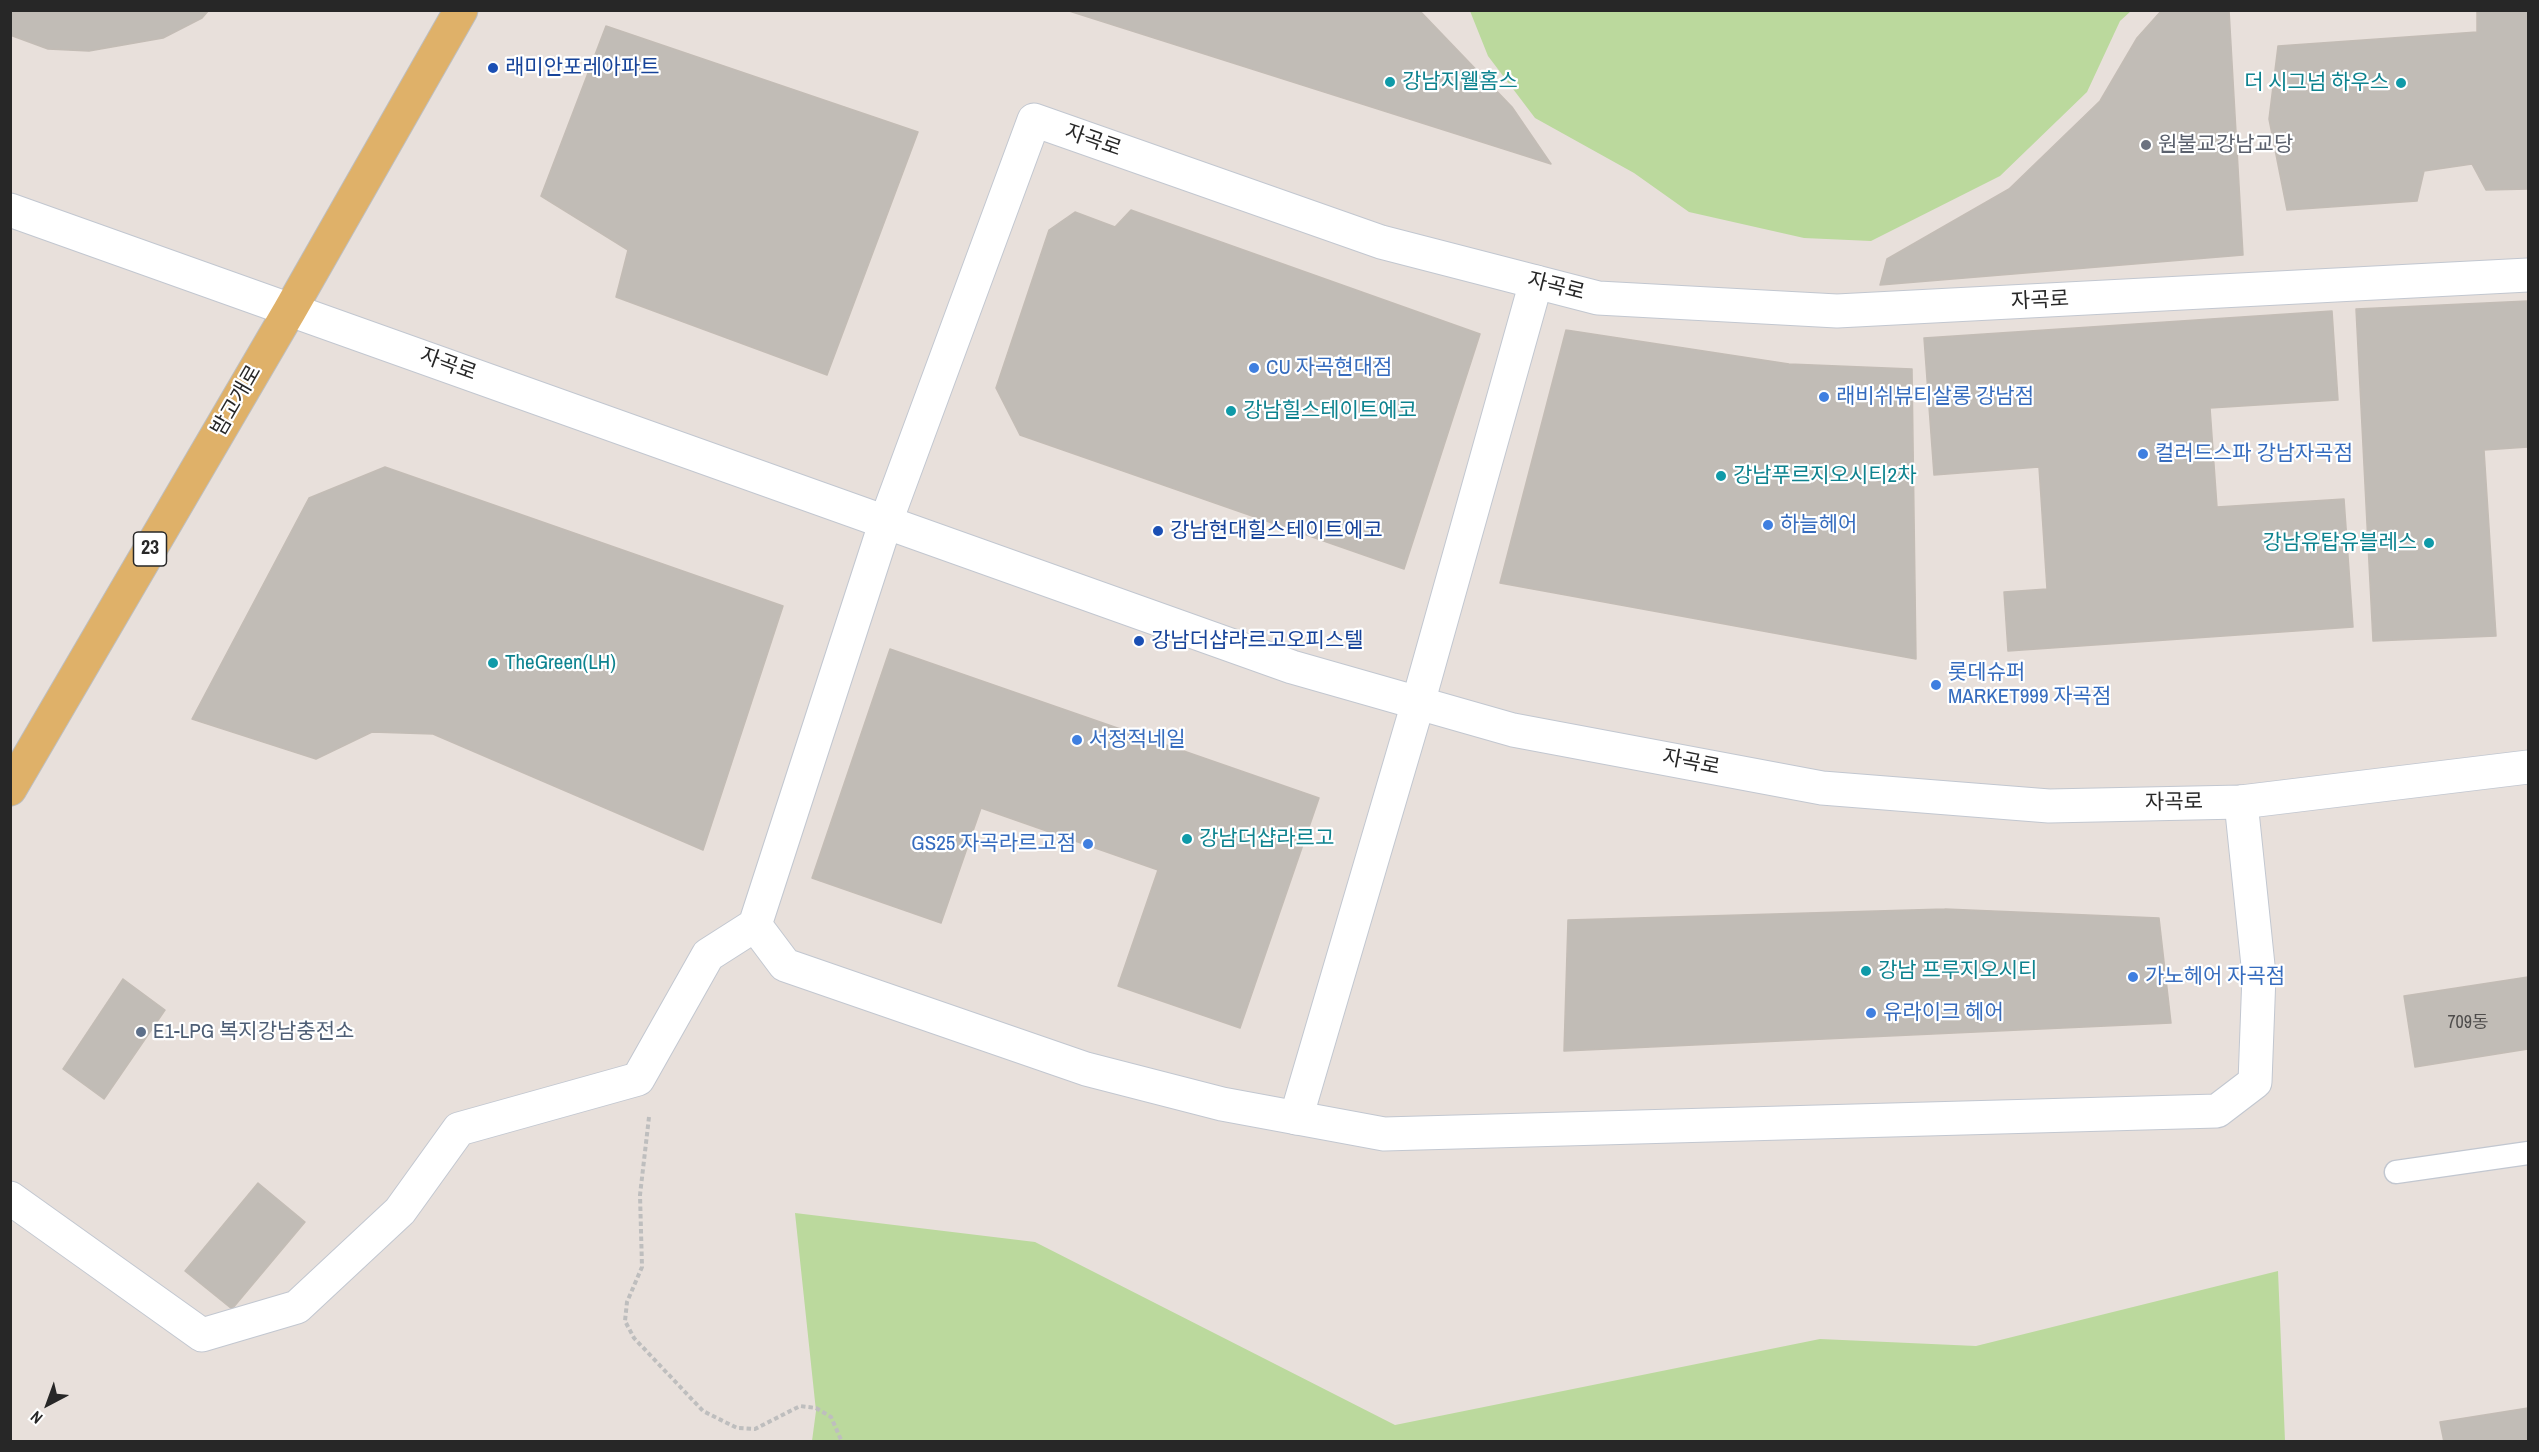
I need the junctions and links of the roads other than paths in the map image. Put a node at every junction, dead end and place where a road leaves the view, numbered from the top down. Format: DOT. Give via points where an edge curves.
graph roads {
  1 [pos="461,10"];
  2 [pos="10,210"];
  3 [pos="2529,275"];
  4 [pos="1536,282"];
  5 [pos="290,310"];
  6 [pos="886,521"];
  7 [pos="1418,703"];
  8 [pos="2529,767"];
  9 [pos="10,789"];
  10 [pos="2241,802"];
  11 [pos="755,925"];
  12 [pos="1296,1118"];
  13 [pos="2529,1154"];
  14 [pos="2396,1172"];
  15 [pos="10,1198"];
  1 -- 5 [label="main road, 밤고개로 / 23"];
  2 -- 5 [label="street, 자곡로"];
  3 -- 4 [label="street, 자곡로" via="1837,311 1598,298"];
  4 -- 6 [label="street, 자곡로" via="1381,242 1034,120"];
  4 -- 7 [label="street"];
  5 -- 6 [label="street, 자곡로"];
  5 -- 9 [label="main road, 밤고개로 / 23"];
  6 -- 7 [label="street, 자곡로" via="1292,667"];
  6 -- 11 [label="street"];
  7 -- 10 [label="street, 자곡로" via="1513,730 1822,788 2049,806"];
  7 -- 12 [label="street"];
  8 -- 10 [label="street, 자곡로"];
  10 -- 12 [label="street" via="2259,975 2255,1082 2217,1111 1384,1134"];
  11 -- 12 [label="street" via="785,965 1086,1068 1222,1104"];
  11 -- 15 [label="street" via="708,955 638,1079 459,1129 400,1211 297,1307 202,1335"];
  13 -- 14 [label="lane"];
}
